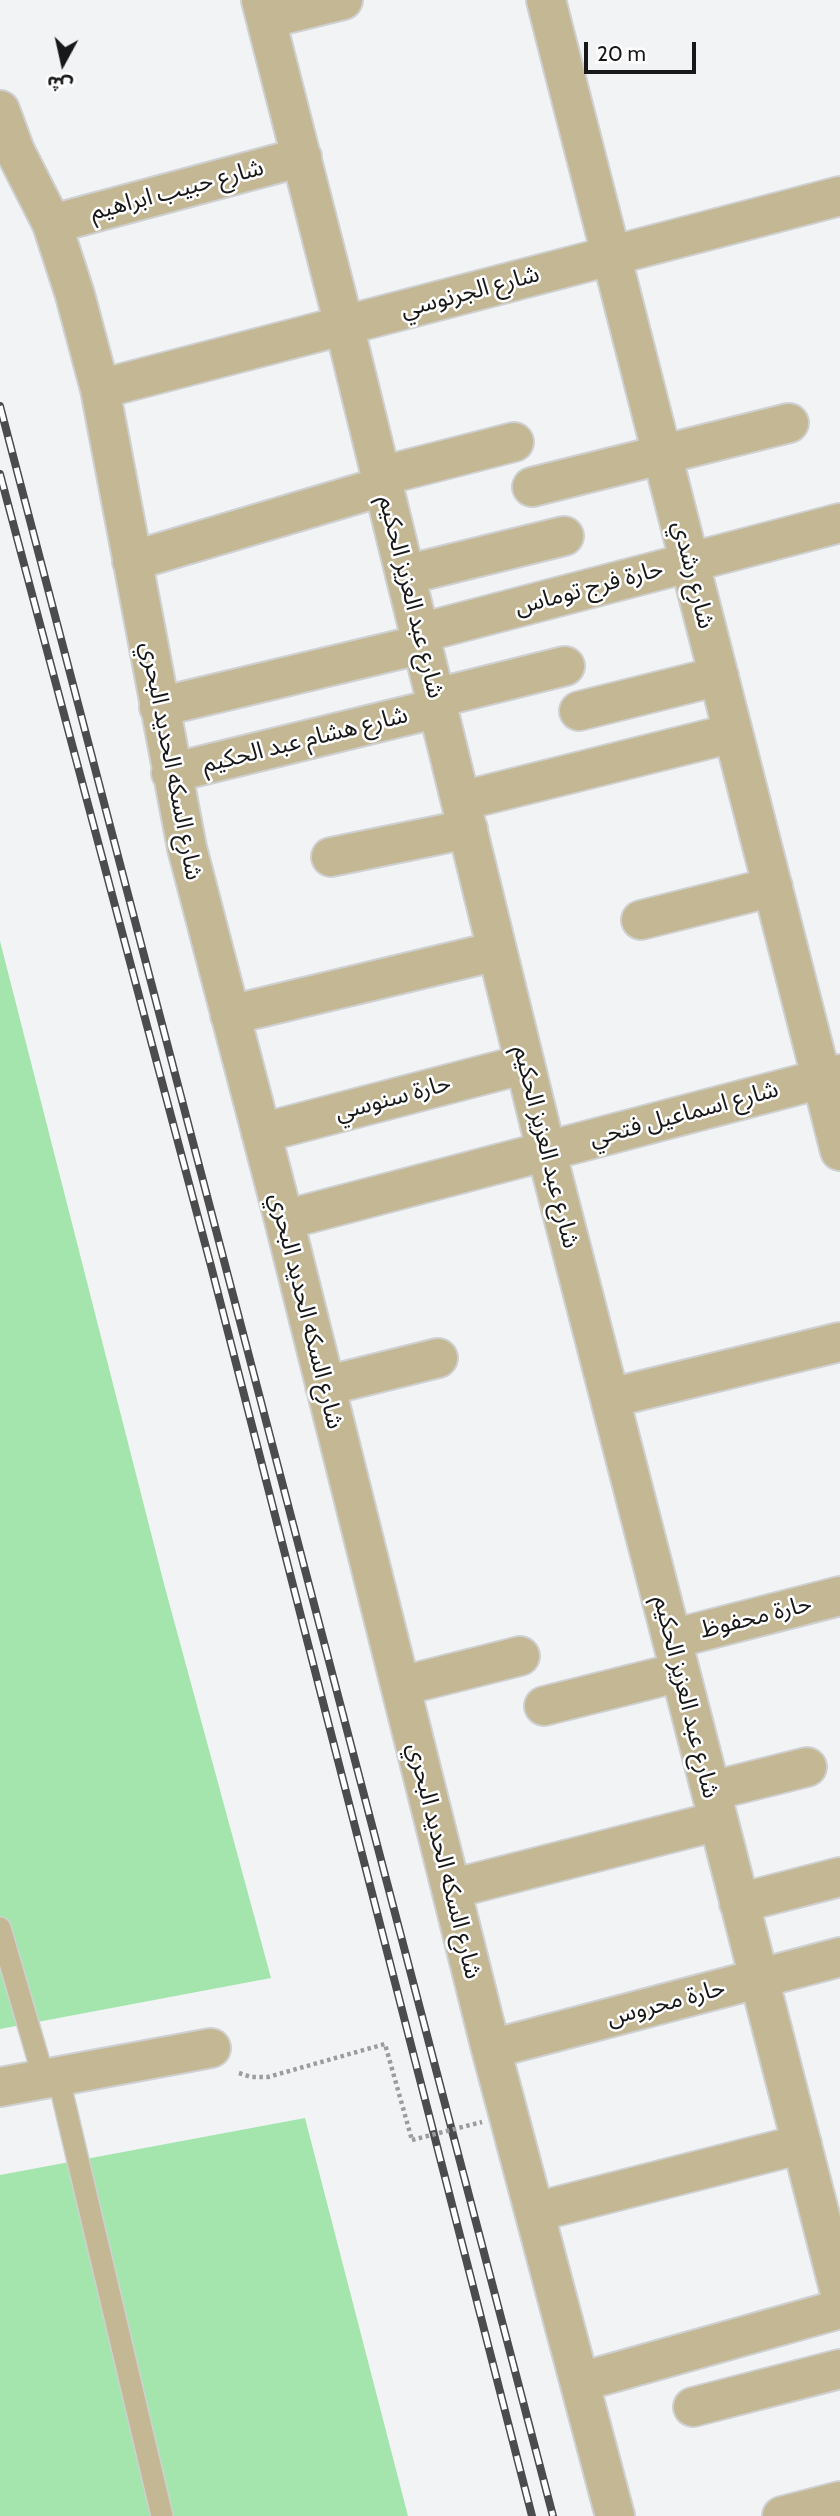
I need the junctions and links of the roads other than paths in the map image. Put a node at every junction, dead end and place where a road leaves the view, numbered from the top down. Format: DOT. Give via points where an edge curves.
graph roads {
  1 [pos="343,0"];
  2 [pos="546,0"];
  3 [pos="264,10"];
  4 [pos="0,110"];
  5 [pos="302,156"];
  6 [pos="840,196"];
  7 [pos="52,224"];
  8 [pos="611,255"];
  9 [pos="344,326"];
  10 [pos="100,389"];
  11 [pos="789,423"];
  12 [pos="514,442"];
  13 [pos="662,454"];
  14 [pos="383,481"];
  15 [pos="532,487"];
  16 [pos="840,523"];
  17 [pos="564,536"];
  18 [pos="132,561"];
  19 [pos="689,561"];
  20 [pos="405,575"];
  21 [pos="421,638"];
  22 [pos="565,666"];
  23 [pos="719,676"];
  24 [pos="437,703"];
  25 [pos="159,707"];
  26 [pos="579,711"];
  27 [pos="733,733"];
  28 [pos="171,773"];
  29 [pos="464,815"];
  30 [pos="331,857"];
  31 [pos="773,887"];
  32 [pos="641,920"];
  33 [pos="497,951"];
  34 [pos="230,1015"];
  35 [pos="525,1063"];
  36 [pos="831,1076"];
  37 [pos="261,1133"];
  38 [pos="546,1150"];
  39 [pos="840,1151"];
  40 [pos="284,1220"];
  41 [pos="840,1342"];
  42 [pos="438,1358"];
  43 [pos="325,1386"];
  44 [pos="610,1398"];
  45 [pos="840,1596"];
  46 [pos="676,1655"];
  47 [pos="520,1657"];
  48 [pos="401,1686"];
  49 [pos="544,1706"];
  50 [pos="807,1767"];
  51 [pos="714,1806"];
  52 [pos="840,1877"];
  53 [pos="451,1889"];
  54 [pos="739,1903"];
  55 [pos="0,1928"];
  56 [pos="840,1957"];
  57 [pos="759,1978"];
  58 [pos="211,2048"];
  59 [pos="491,2049"];
  60 [pos="51,2077"];
  61 [pos="0,2087"];
  62 [pos="802,2144"];
  63 [pos="826,2181"];
  64 [pos="534,2212"];
  65 [pos="840,2293"];
  66 [pos="840,2309"];
  67 [pos="840,2369"];
  68 [pos="580,2382"];
  69 [pos="692,2407"];
  70 [pos="840,2501"];
  71 [pos="162,2516"];
  72 [pos="615,2516"];
  73 [pos="782,2516"];
  1 -- 3 [label="street"];
  2 -- 8 [label="street, شارع رشدي"];
  3 -- 5 [label="street, شارع عبد العزيز الحكيم"];
  4 -- 7 [label="street, شارع السكه الحديد البحري"];
  5 -- 7 [label="street, شارع حبيب ابراهيم"];
  5 -- 9 [label="street, شارع عبد العزيز الحكيم"];
  6 -- 8 [label="street, شارع الجرنوسي"];
  7 -- 10 [label="street, شارع السكه الحديد البحري"];
  8 -- 9 [label="street, شارع الجرنوسي"];
  8 -- 13 [label="street, شارع رشدي"];
  9 -- 10 [label="street, شارع الجرنوسي"];
  9 -- 14 [label="street, شارع عبد العزيز الحكيم"];
  10 -- 18 [label="street, شارع السكه الحديد البحري"];
  11 -- 13 [label="street"];
  12 -- 14 [label="street"];
  13 -- 15 [label="street"];
  13 -- 19 [label="street, شارع رشدي"];
  14 -- 18 [label="street"];
  14 -- 20 [label="street, شارع عبد العزيز الحكيم"];
  16 -- 19 [label="street, حارة فرج توماس"];
  17 -- 20 [label="street"];
  18 -- 25 [label="street, شارع السكه الحديد البحري"];
  19 -- 21 [label="street, حارة فرج توماس"];
  19 -- 23 [label="street, شارع رشدي"];
  20 -- 21 [label="street, شارع عبد العزيز الحكيم"];
  21 -- 24 [label="street, شارع عبد العزيز الحكيم"];
  21 -- 25 [label="street, حارة فرج توماس"];
  22 -- 24 [label="street, شارع هشام عبد الحكيم"];
  23 -- 26 [label="street"];
  23 -- 27 [label="street, شارع رشدي"];
  24 -- 28 [label="street, شارع هشام عبد الحكيم"];
  24 -- 29 [label="street, شارع عبد العزيز الحكيم"];
  25 -- 28 [label="street, شارع السكه الحديد البحري"];
  27 -- 29 [label="street"];
  27 -- 31 [label="street, شارع رشدي"];
  28 -- 34 [label="street, شارع السكه الحديد البحري"];
  29 -- 30 [label="street"];
  29 -- 33 [label="street, شارع عبد العزيز الحكيم"];
  31 -- 32 [label="street"];
  31 -- 36 [label="street, شارع رشدي"];
  33 -- 34 [label="street"];
  33 -- 35 [label="street, شارع عبد العزيز الحكيم"];
  34 -- 37 [label="street, شارع السكه الحديد البحري"];
  35 -- 37 [label="street, حارة سنوسي"];
  35 -- 38 [label="street, شارع عبد العزيز الحكيم"];
  36 -- 38 [label="street, شارع اسماعيل فتحي"];
  36 -- 39 [label="street, شارع رشدي"];
  37 -- 40 [label="street, شارع السكه الحديد البحري"];
  38 -- 40 [label="street, شارع اسماعيل فتحي"];
  38 -- 44 [label="street, شارع عبد العزيز الحكيم"];
  40 -- 43 [label="street, شارع السكه الحديد البحري"];
  41 -- 44 [label="street"];
  42 -- 43 [label="street"];
  43 -- 48 [label="street, شارع السكه الحديد البحري"];
  44 -- 46 [label="street, شارع عبد العزيز الحكيم"];
  45 -- 46 [label="street, حارة محفوظ"];
  46 -- 49 [label="street, حارة محفوظ"];
  46 -- 51 [label="street, شارع عبد العزيز الحكيم"];
  47 -- 48 [label="street"];
  48 -- 53 [label="street, شارع السكه الحديد البحري"];
  50 -- 51 [label="street"];
  51 -- 53 [label="street"];
  51 -- 54 [label="street, شارع عبد العزيز الحكيم"];
  52 -- 54 [label="street"];
  53 -- 59 [label="street, شارع السكه الحديد البحري"];
  54 -- 57 [label="street, شارع عبد العزيز الحكيم"];
  55 -- 60 [label="lane"];
  56 -- 57 [label="street, حارة محروس"];
  57 -- 59 [label="street, حارة محروس"];
  57 -- 62 [label="street, شارع عبد العزيز الحكيم"];
  58 -- 60 [label="street"];
  59 -- 64 [label="street, شارع السكه الحديد البحري"];
  60 -- 61 [label="street"];
  60 -- 71 [label="lane"];
  62 -- 63 [label="street, شارع عبد العزيز الحكيم"];
  62 -- 64 [label="street"];
  63 -- 65 [label="street, شارع عبد العزيز الحكيم"];
  64 -- 68 [label="street, شارع السكه الحديد البحري"];
  66 -- 68 [label="street"];
  67 -- 69 [label="street"];
  68 -- 72 [label="street, شارع السكه الحديد البحري"];
  70 -- 73 [label="street"];
}
